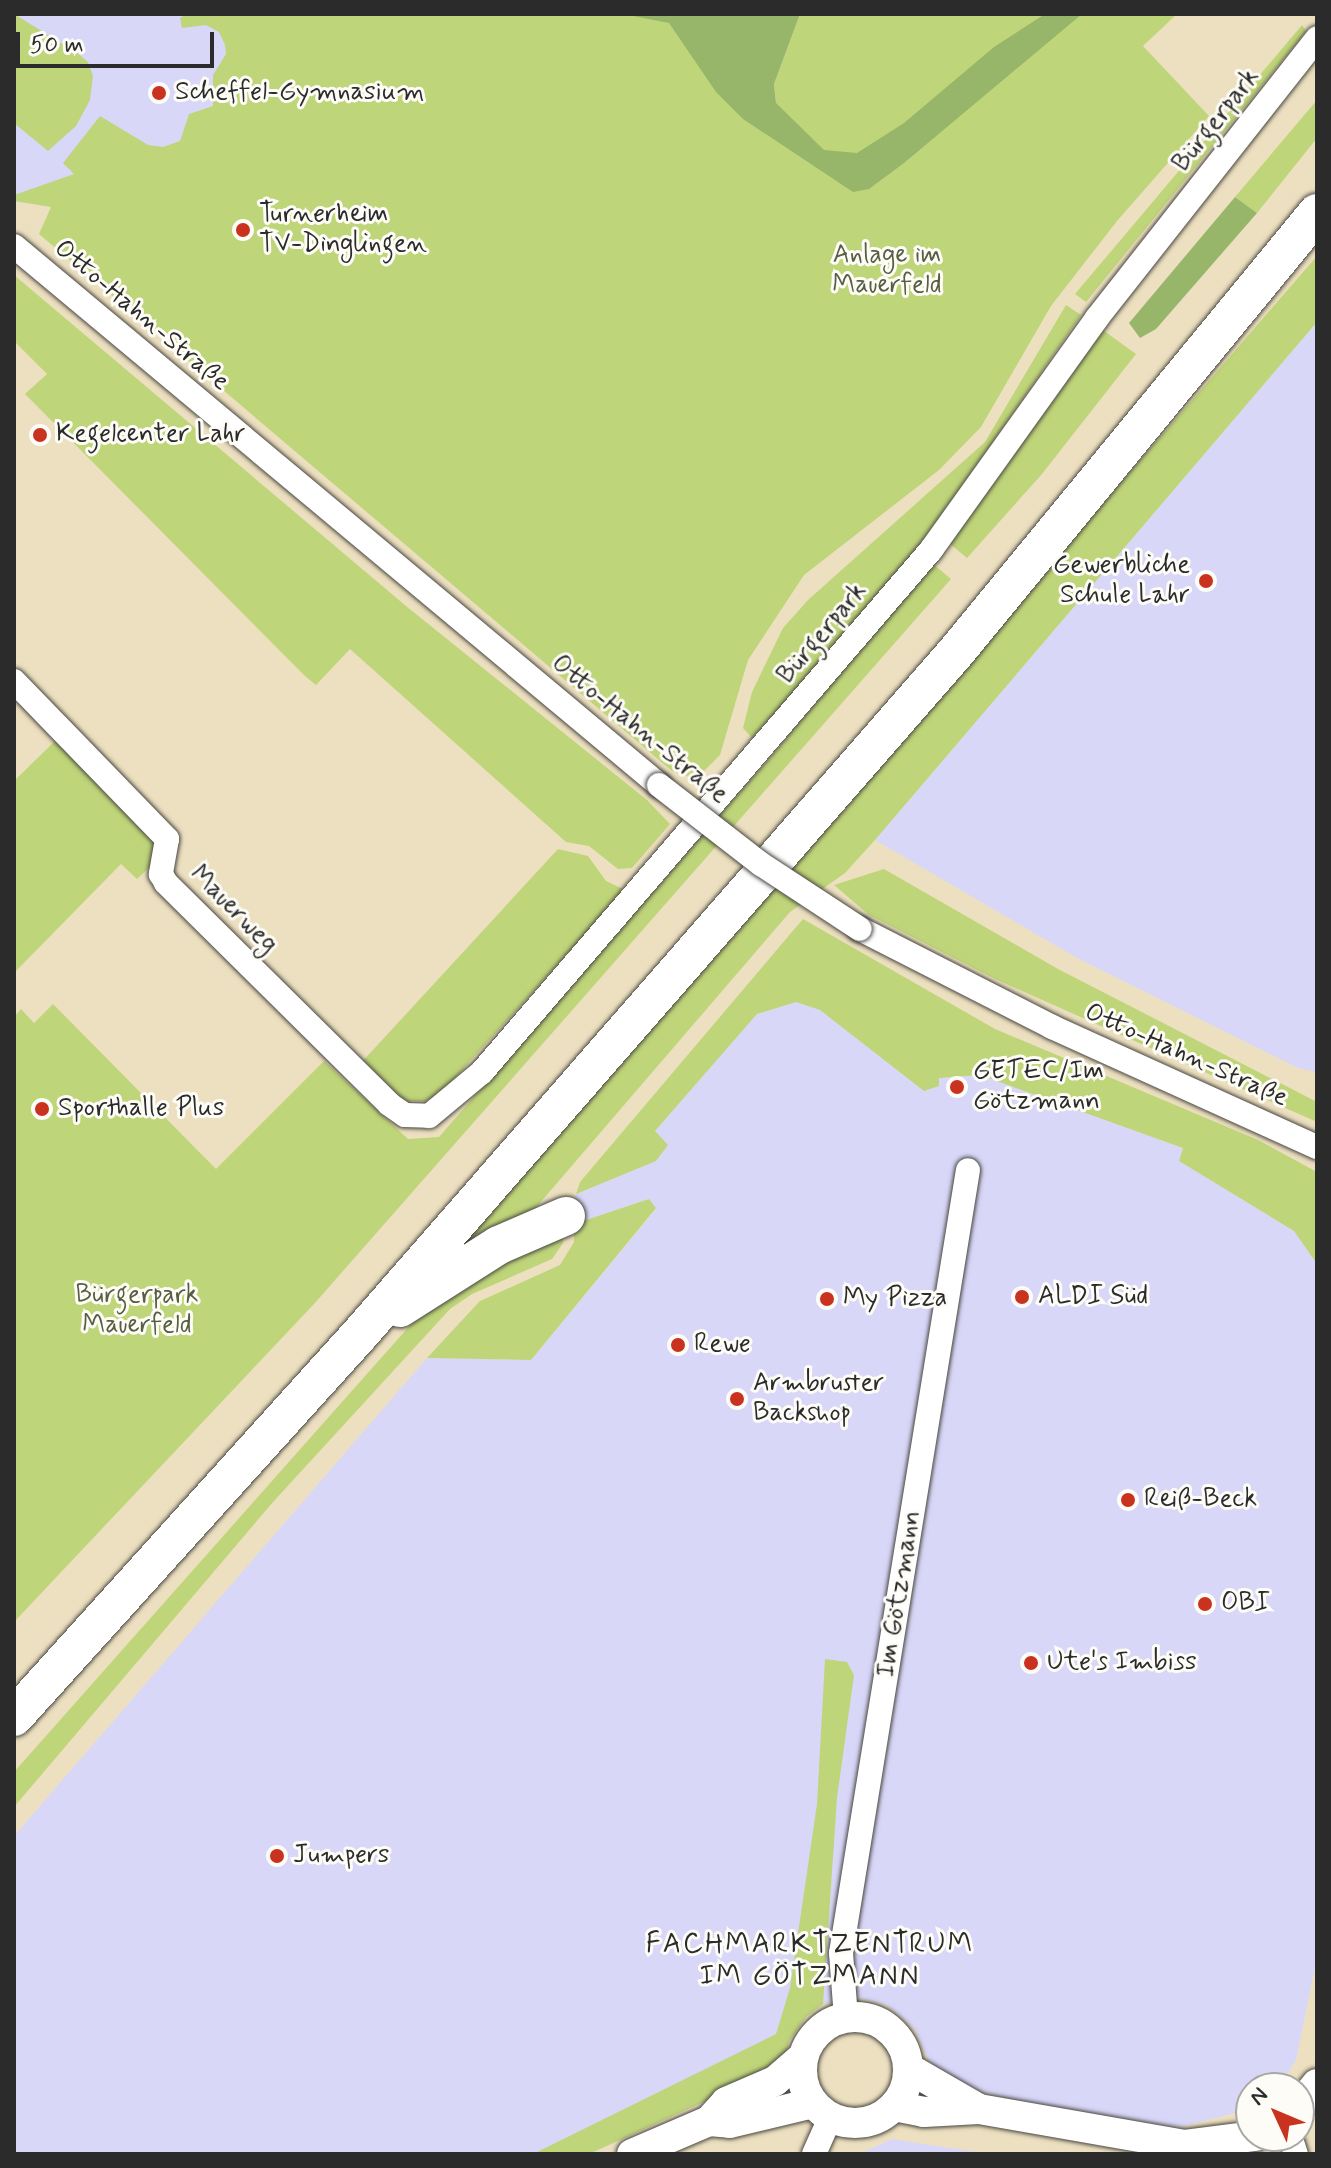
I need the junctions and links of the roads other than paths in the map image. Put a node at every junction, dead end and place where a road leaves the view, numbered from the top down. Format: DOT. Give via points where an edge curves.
graph roads {
  1 [pos="1317,38"];
  2 [pos="1317,213"];
  3 [pos="14,246"];
  4 [pos="14,681"];
  5 [pos="314,1028"];
  6 [pos="1313,1142"];
  7 [pos="968,1170"];
  8 [pos="566,1216"];
  9 [pos="361,1333"];
  10 [pos="14,1717"];
  11 [pos="846,2018"];
  12 [pos="803,2057"];
  13 [pos="908,2068"];
  14 [pos="894,2106"];
  15 [pos="979,2109"];
  16 [pos="821,2110"];
  17 [pos="709,2121"];
  18 [pos="1235,2139"];
  19 [pos="632,2154"];
  20 [pos="814,2154"];
  1 -- 5 [label="street, Bürgerpark" via="1097,318 931,550 482,1072 429,1116 405,1115"];
  2 -- 9 [label="main road" via="957,651"];
  3 -- 6 [label="street, Otto-Hahn-Straße, bridge" via="659,785 761,864 860,929 1182,1088"];
  4 -- 5 [label="street, Mauerweg" via="167,839 161,874 166,883"];
  7 -- 11 [label="street, Im Götzmann" via="841,1953"];
  8 -- 9 [label="main road" via="499,1245"];
  9 -- 10 [label="main road"];
  11 -- 12 [label="street" via="818,2031"];
  11 -- 13 [label="street" via="861,2017 888,2028 899,2040"];
  12 -- 16 [label="street" via="805,2089"];
  12 -- 17 [label="street" via="775,2081 726,2102"];
  13 -- 14 [label="street"];
  13 -- 15 [label="street"];
  14 -- 15 [label="street" via="924,2112"];
  14 -- 16 [label="street" via="864,2122"];
  15 -- 18 [label="street" via="1127,2139 1185,2145"];
  16 -- 17 [label="street" via="730,2123"];
  16 -- 20 [label="street"];
  17 -- 19 [label="street"];
}
